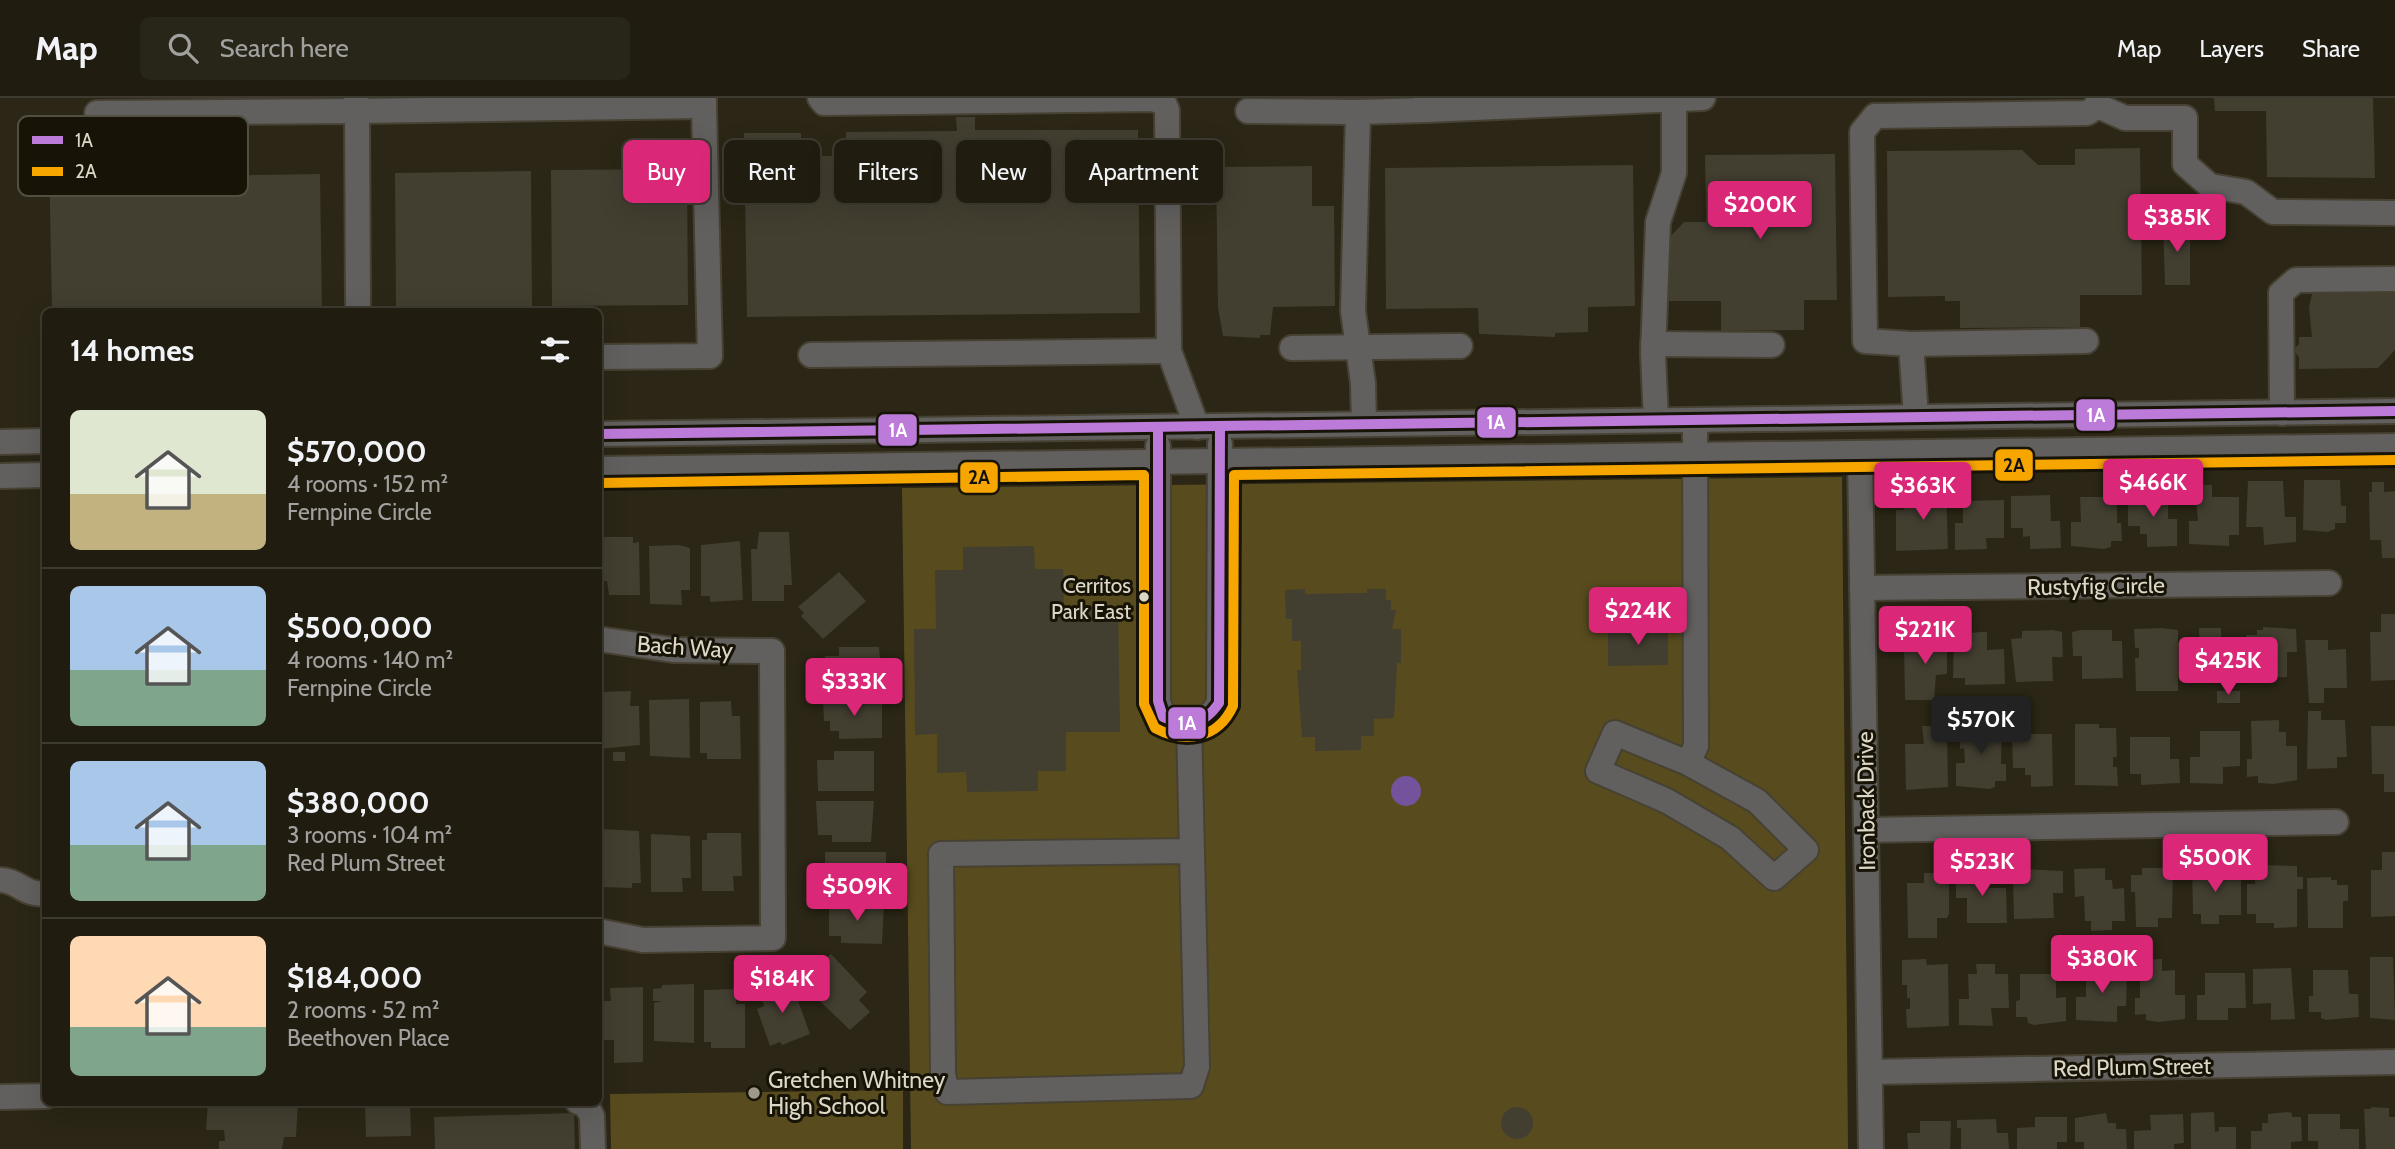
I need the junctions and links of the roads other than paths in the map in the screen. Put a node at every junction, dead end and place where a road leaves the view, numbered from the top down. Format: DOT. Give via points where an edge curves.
graph roads {
  1 [pos="820,98"];
  2 [pos="1703,98"];
  3 [pos="1674,100"];
  4 [pos="704,102"];
  5 [pos="2098,102"];
  6 [pos="1426,104"];
  7 [pos="356,105"];
  8 [pos="2185,108"];
  9 [pos="1248,111"];
  10 [pos="1358,112"];
  11 [pos="97,113"];
  12 [pos="2395,213"];
  13 [pos="2395,279"];
  14 [pos="358,308"];
  15 [pos="2086,341"];
  16 [pos="1653,344"];
  17 [pos="1911,344"];
  18 [pos="1772,345"];
  19 [pos="1460,346"];
  20 [pos="1292,348"];
  21 [pos="1358,349"];
  22 [pos="1170,351"];
  23 [pos="811,355"];
  24 [pos="602,357"];
  25 [pos="2395,411"];
  26 [pos="2281,413"];
  27 [pos="1916,417"];
  28 [pos="1695,420"];
  29 [pos="1656,421"];
  30 [pos="1364,424"];
  31 [pos="1208,426"];
  32 [pos="1158,427"];
  33 [pos="602,435"];
  34 [pos="42,441"];
  35 [pos="0,442"];
  36 [pos="2395,446"];
  37 [pos="1860,453"];
  38 [pos="1695,455"];
  39 [pos="1158,461"];
  40 [pos="1220,461"];
  41 [pos="602,468"];
  42 [pos="42,475"];
  43 [pos="0,476"];
  44 [pos="2329,583"];
  45 [pos="1862,588"];
  46 [pos="602,640"];
  47 [pos="1189,724"];
  48 [pos="1688,763"];
  49 [pos="2336,822"];
  50 [pos="1866,830"];
  51 [pos="1192,851"];
  52 [pos="0,880"];
  53 [pos="38,894"];
  54 [pos="602,932"];
  55 [pos="2395,1062"];
  56 [pos="1870,1072"];
  57 [pos="42,1096"];
  58 [pos="0,1097"];
  59 [pos="587,1106"];
  60 [pos="593,1149"];
  61 [pos="1871,1149"];
  1 -- 22 [label="street" via="824,103 1153,99 1164,103"];
  2 -- 3 [label="street"];
  3 -- 6 [label="street"];
  3 -- 16 [label="street" via="1674,173 1658,222"];
  4 -- 7 [label="street"];
  4 -- 24 [label="street" via="710,356"];
  5 -- 8 [label="street" via="2125,118"];
  5 -- 17 [label="street" via="2087,113 1875,116 1868,124 1862,132 1866,341"];
  6 -- 10 [label="street"];
  7 -- 11 [label="street"];
  7 -- 14 [label="street"];
  8 -- 12 [label="street" via="2185,164 2210,186 2246,192 2273,212"];
  9 -- 10 [label="street"];
  10 -- 21 [label="street" via="1353,311"];
  13 -- 26 [label="street" via="2296,280 2281,293"];
  15 -- 17 [label="street"];
  16 -- 18 [label="street"];
  16 -- 29 [label="street"];
  17 -- 27 [label="street"];
  19 -- 21 [label="street"];
  20 -- 21 [label="street"];
  21 -- 30 [label="street"];
  22 -- 23 [label="street"];
  22 -- 31 [label="street"];
  25 -- 26 [label="street"];
  26 -- 27 [label="street"];
  27 -- 28 [label="street"];
  28 -- 29 [label="street"];
  28 -- 38 [label="street"];
  29 -- 30 [label="street"];
  30 -- 31 [label="street"];
  31 -- 32 [label="street"];
  31 -- 40 [label="street"];
  32 -- 33 [label="street"];
  32 -- 39 [label="street"];
  34 -- 35 [label="street"];
  36 -- 37 [label="street"];
  37 -- 38 [label="street"];
  37 -- 45 [label="street, Ironback Drive"];
  38 -- 40 [label="street"];
  38 -- 48 [label="street" via="1697,734"];
  39 -- 40 [label="street"];
  39 -- 41 [label="street"];
  39 -- 47 [label="street" via="1158,701 1164,717 1175,724"];
  40 -- 47 [label="street" via="1219,703 1210,718"];
  42 -- 43 [label="street"];
  44 -- 45 [label="street, Rustyfig Circle"];
  45 -- 50 [label="street, Ironback Drive"];
  46 -- 54 [label="street, Bach Way" via="673,650 772,652 773,938 643,940"];
  47 -- 51 [label="street"];
  48 -- 48 [label="street" via="1615,733 1598,771 1667,801 1730,838 1774,878 1806,850 1757,801"];
  49 -- 50 [label="street"];
  50 -- 56 [label="street, Ironback Drive"];
  51 -- 51 [label="street" via="941,854 943,1074 947,1092 1191,1086 1197,1067"];
  52 -- 53 [label="street"];
  55 -- 56 [label="street, Red Plum Street"];
  56 -- 61 [label="street, Ironback Drive"];
  57 -- 58 [label="street"];
  59 -- 60 [label="street" via="592,1116"];
}
